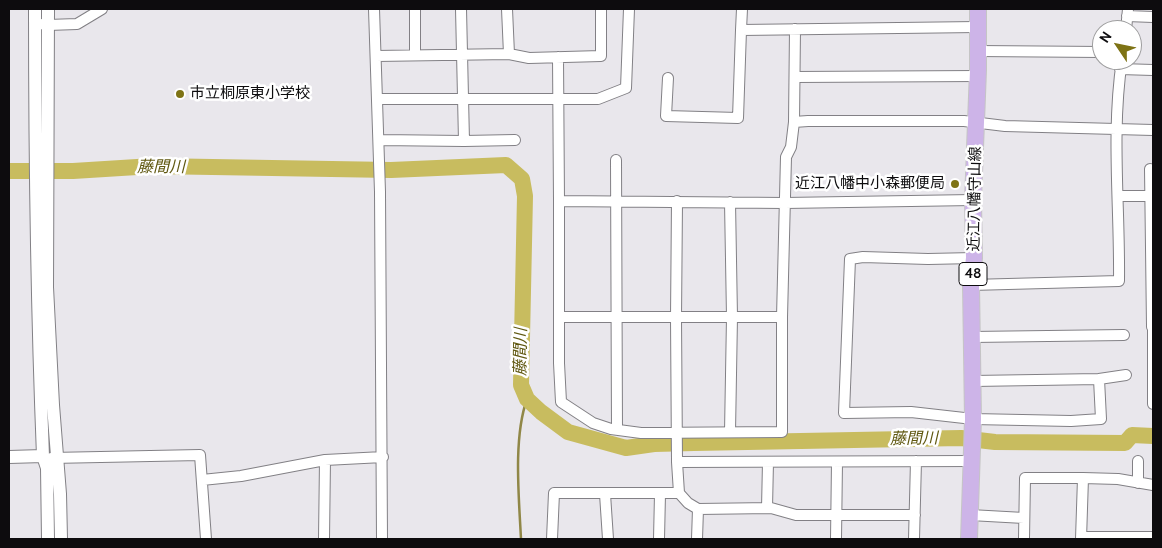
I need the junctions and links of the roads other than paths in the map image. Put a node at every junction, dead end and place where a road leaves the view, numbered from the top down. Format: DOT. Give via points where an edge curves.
graph roads {
  1 [pos="35,9"];
  2 [pos="48,9"];
  3 [pos="102,9"];
  4 [pos="374,9"];
  5 [pos="415,9"];
  6 [pos="460,9"];
  7 [pos="507,9"];
  8 [pos="602,9"];
  9 [pos="629,9"];
  10 [pos="742,9"];
  11 [pos="978,9"];
  12 [pos="1128,12"];
  13 [pos="1153,17"];
  14 [pos="41,24"];
  15 [pos="977,27"];
  16 [pos="795,29"];
  17 [pos="741,30"];
  18 [pos="977,51"];
  19 [pos="1092,52"];
  20 [pos="461,54"];
  21 [pos="510,54"];
  22 [pos="416,55"];
  23 [pos="376,56"];
  24 [pos="558,57"];
  25 [pos="1120,70"];
  26 [pos="978,76"];
  27 [pos="795,77"];
  28 [pos="668,78"];
  29 [pos="463,98"];
  30 [pos="377,99"];
  31 [pos="559,99"];
  32 [pos="794,122"];
  33 [pos="976,123"];
  34 [pos="1115,129"];
  35 [pos="1153,130"];
  36 [pos="515,140"];
  37 [pos="464,141"];
  38 [pos="379,144"];
  39 [pos="616,160"];
  40 [pos="1150,169"];
  41 [pos="41,188"];
  42 [pos="1118,196"];
  43 [pos="1152,196"];
  44 [pos="973,200"];
  45 [pos="559,201"];
  46 [pos="617,201"];
  47 [pos="677,201"];
  48 [pos="730,202"];
  49 [pos="785,203"];
  50 [pos="1152,249"];
  51 [pos="974,258"];
  52 [pos="972,285"];
  53 [pos="782,316"];
  54 [pos="732,317"];
  55 [pos="560,318"];
  56 [pos="615,318"];
  57 [pos="676,318"];
  58 [pos="1153,327"];
  59 [pos="1124,336"];
  60 [pos="972,337"];
  61 [pos="1153,371"];
  62 [pos="1126,375"];
  63 [pos="1099,379"];
  64 [pos="973,381"];
  65 [pos="1153,404"];
  66 [pos="973,419"];
  67 [pos="616,430"];
  68 [pos="678,432"];
  69 [pos="730,432"];
  70 [pos="44,456"];
  71 [pos="9,457"];
  72 [pos="382,457"];
  73 [pos="57,459"];
  74 [pos="325,460"];
  75 [pos="916,461"];
  76 [pos="973,461"];
  77 [pos="1138,461"];
  78 [pos="677,462"];
  79 [pos="768,462"];
  80 [pos="837,462"];
  81 [pos="1083,478"];
  82 [pos="202,480"];
  83 [pos="1138,483"];
  84 [pos="1153,485"];
  85 [pos="679,492"];
  86 [pos="605,494"];
  87 [pos="660,494"];
  88 [pos="767,508"];
  89 [pos="698,509"];
  90 [pos="836,514"];
  91 [pos="915,515"];
  92 [pos="970,515"];
  93 [pos="1024,518"];
  94 [pos="1153,537"];
  95 [pos="1081,538"];
  96 [pos="48,539"];
  97 [pos="61,539"];
  98 [pos="206,539"];
  99 [pos="324,539"];
  100 [pos="382,539"];
  101 [pos="552,539"];
  102 [pos="608,539"];
  103 [pos="659,539"];
  104 [pos="697,539"];
  105 [pos="836,539"];
  106 [pos="914,539"];
  107 [pos="969,539"];
  108 [pos="1024,539"];
  1 -- 14 [label="street"];
  2 -- 14 [label="street"];
  3 -- 14 [label="street" via="77,24"];
  4 -- 23 [label="street"];
  5 -- 22 [label="street"];
  6 -- 20 [label="street"];
  7 -- 21 [label="street"];
  8 -- 24 [label="street" via="601,56"];
  9 -- 31 [label="street" via="626,88 598,100"];
  10 -- 17 [label="street"];
  11 -- 15 [label="main road, 近江八幡守山線 / 48"];
  12 -- 13 [label="street"];
  14 -- 41 [label="street"];
  15 -- 16 [label="street"];
  15 -- 18 [label="main road, 近江八幡守山線 / 48"];
  16 -- 17 [label="street"];
  16 -- 27 [label="street"];
  17 -- 28 [label="street" via="738,118 666,116"];
  18 -- 19 [label="street"];
  18 -- 26 [label="main road, 近江八幡守山線 / 48"];
  20 -- 21 [label="street"];
  20 -- 22 [label="street"];
  20 -- 29 [label="street"];
  21 -- 24 [label="street" via="529,58"];
  22 -- 23 [label="street"];
  23 -- 30 [label="street"];
  24 -- 31 [label="street"];
  25 -- 34 [label="street"];
  26 -- 27 [label="street"];
  26 -- 33 [label="main road, 近江八幡守山線 / 48"];
  27 -- 32 [label="street"];
  29 -- 30 [label="street"];
  29 -- 31 [label="street"];
  29 -- 37 [label="street"];
  30 -- 38 [label="street"];
  31 -- 45 [label="street"];
  32 -- 33 [label="street"];
  32 -- 49 [label="street" via="791,147 786,157"];
  33 -- 34 [label="street"];
  33 -- 44 [label="main road, 近江八幡守山線 / 48"];
  34 -- 35 [label="street"];
  34 -- 42 [label="street"];
  36 -- 37 [label="street"];
  37 -- 38 [label="street"];
  38 -- 72 [label="street"];
  39 -- 46 [label="street"];
  40 -- 43 [label="street"];
  41 -- 70 [label="street" via="39,359"];
  41 -- 73 [label="street"];
  42 -- 43 [label="street"];
  42 -- 52 [label="street" via="1119,281"];
  43 -- 50 [label="street"];
  44 -- 49 [label="street"];
  44 -- 51 [label="main road, 近江八幡守山線 / 48"];
  45 -- 46 [label="street"];
  45 -- 55 [label="street"];
  46 -- 47 [label="street"];
  46 -- 56 [label="street"];
  47 -- 48 [label="street"];
  47 -- 57 [label="street"];
  48 -- 49 [label="street"];
  48 -- 54 [label="street"];
  49 -- 53 [label="street"];
  50 -- 58 [label="street"];
  51 -- 52 [label="main road, 近江八幡守山線 / 48"];
  51 -- 66 [label="street" via="850,259 844,413 911,412"];
  52 -- 60 [label="main road, 近江八幡守山線 / 48"];
  53 -- 54 [label="street"];
  53 -- 69 [label="street" via="782,432"];
  54 -- 57 [label="street"];
  54 -- 69 [label="street"];
  55 -- 56 [label="street"];
  55 -- 67 [label="street" via="561,402 593,422"];
  56 -- 57 [label="street"];
  56 -- 67 [label="street"];
  57 -- 68 [label="street"];
  58 -- 61 [label="street"];
  59 -- 60 [label="street"];
  60 -- 64 [label="main road, 近江八幡守山線 / 48"];
  61 -- 65 [label="street"];
  62 -- 63 [label="street"];
  63 -- 64 [label="street"];
  63 -- 66 [label="street" via="1101,419"];
  64 -- 66 [label="main road, 近江八幡守山線 / 48"];
  66 -- 76 [label="main road, 近江八幡守山線 / 48"];
  67 -- 68 [label="street"];
  68 -- 69 [label="street"];
  68 -- 78 [label="street"];
  70 -- 71 [label="street"];
  70 -- 73 [label="street"];
  70 -- 96 [label="street"];
  72 -- 74 [label="street"];
  72 -- 100 [label="street"];
  73 -- 82 [label="street" via="74,456 200,455"];
  73 -- 97 [label="street"];
  74 -- 82 [label="street"];
  74 -- 99 [label="street"];
  75 -- 76 [label="street"];
  75 -- 80 [label="street"];
  75 -- 91 [label="street"];
  76 -- 92 [label="main road, 近江八幡守山線 / 48"];
  77 -- 83 [label="street"];
  78 -- 79 [label="street"];
  78 -- 85 [label="street"];
  79 -- 80 [label="street"];
  79 -- 88 [label="street"];
  80 -- 90 [label="street"];
  81 -- 83 [label="street"];
  81 -- 93 [label="street" via="1026,478"];
  81 -- 95 [label="street"];
  82 -- 98 [label="street"];
  83 -- 84 [label="street"];
  85 -- 87 [label="street"];
  85 -- 89 [label="street"];
  86 -- 87 [label="street"];
  86 -- 101 [label="street" via="554,493"];
  86 -- 102 [label="street"];
  87 -- 103 [label="street"];
  88 -- 89 [label="street"];
  88 -- 90 [label="street" via="796,515"];
  89 -- 104 [label="street"];
  90 -- 91 [label="street"];
  90 -- 105 [label="street"];
  91 -- 106 [label="street"];
  92 -- 93 [label="street"];
  92 -- 107 [label="main road, 近江八幡守山線 / 48"];
  93 -- 108 [label="street"];
  94 -- 95 [label="street"];
}
